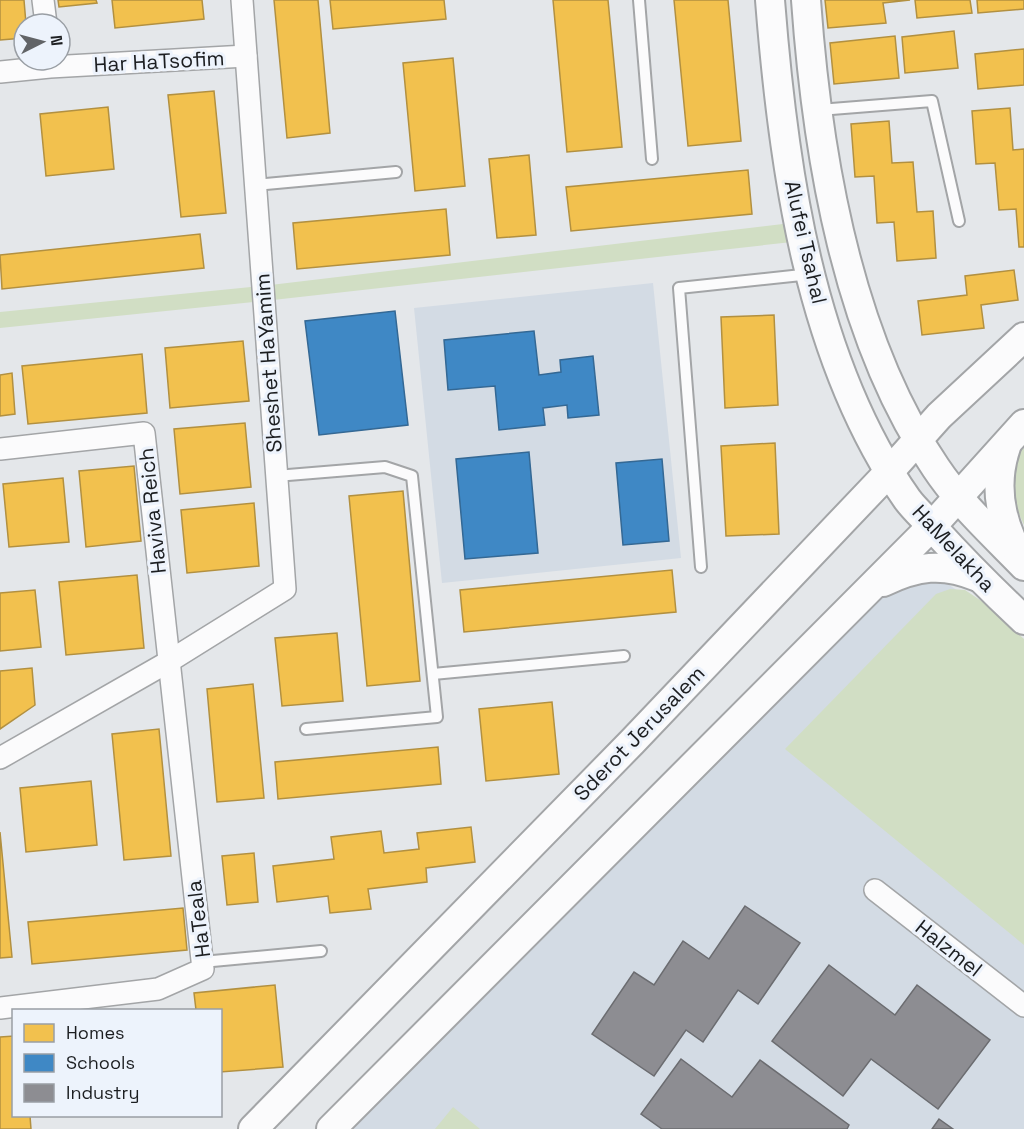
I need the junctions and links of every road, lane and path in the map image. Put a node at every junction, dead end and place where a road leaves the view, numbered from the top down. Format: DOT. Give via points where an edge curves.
graph roads {
  1 [pos="242,0"];
  2 [pos="639,0"];
  3 [pos="770,0"];
  4 [pos="806,0"];
  5 [pos="246,56"];
  6 [pos="72,62"];
  7 [pos="817,110"];
  8 [pos="652,159"];
  9 [pos="396,172"];
  10 [pos="255,185"];
  11 [pos="959,221"];
  12 [pos="811,274"];
  13 [pos="1024,337"];
  14 [pos="1016,432"];
  15 [pos="917,440"];
  16 [pos="0,449"];
  17 [pos="889,472"];
  18 [pos="276,476"];
  19 [pos="959,498"];
  20 [pos="932,526"];
  21 [pos="1024,561"];
  22 [pos="1024,566"];
  23 [pos="701,567"];
  24 [pos="978,577"];
  25 [pos="870,589"];
  26 [pos="1024,620"];
  27 [pos="624,656"];
  28 [pos="168,662"];
  29 [pos="433,674"];
  30 [pos="306,729"];
  31 [pos="0,758"];
  32 [pos="875,890"];
  33 [pos="321,951"];
  34 [pos="202,962"];
  35 [pos="1024,1006"];
  36 [pos="0,1008"];
  37 [pos="253,1129"];
  38 [pos="332,1129"];
  1 -- 5 [label="street, Sheshet HaYamim"];
  2 -- 8 [label="lane"];
  3 -- 12 [label="main road, Alufei Tsahal" via="789,163"];
  4 -- 7 [label="main road, Alufei Tsahal"];
  5 -- 6 [label="street, Har HaTsofim"];
  5 -- 10 [label="street, Sheshet HaYamim"];
  7 -- 11 [label="lane" via="932,101"];
  7 -- 15 [label="main road, Alufei Tsahal" via="838,228 856,291 886,380"];
  9 -- 10 [label="lane"];
  10 -- 18 [label="street, Sheshet HaYamim"];
  12 -- 17 [label="main road, Alufei Tsahal" via="830,341"];
  12 -- 23 [label="lane" via="679,288"];
  13 -- 15 [label="main road, Sderot Jerusalem"];
  14 -- 19 [label="main road"];
  14 -- 21 [label="main road" via="1002,458 998,479 1006,529"];
  15 -- 17 [label="main road, Sderot Jerusalem"];
  15 -- 19 [label="main road, HaMelakha"];
  16 -- 28 [label="street, Haviva Reich" via="144,433"];
  17 -- 20 [label="main road, HaMelakha"];
  17 -- 37 [label="main road, Sderot Jerusalem"];
  18 -- 28 [label="street, Sheshet HaYamim" via="285,589"];
  18 -- 29 [label="lane" via="385,467 412,476"];
  19 -- 20 [label="main road"];
  19 -- 22 [label="main road, HaMelakha"];
  20 -- 24 [label="main road, HaMelakha"];
  20 -- 25 [label="main road"];
  24 -- 25 [label="main road" via="943,567 907,571"];
  24 -- 26 [label="main road, HaMelakha"];
  25 -- 38 [label="main road"];
  27 -- 29 [label="lane"];
  28 -- 31 [label="street"];
  28 -- 34 [label="street, HaTeala"];
  29 -- 30 [label="lane" via="437,717"];
  32 -- 35 [label="street, HaIzmel"];
  33 -- 34 [label="lane"];
  34 -- 36 [label="street, HaTeala" via="203,969 158,989"];
}
